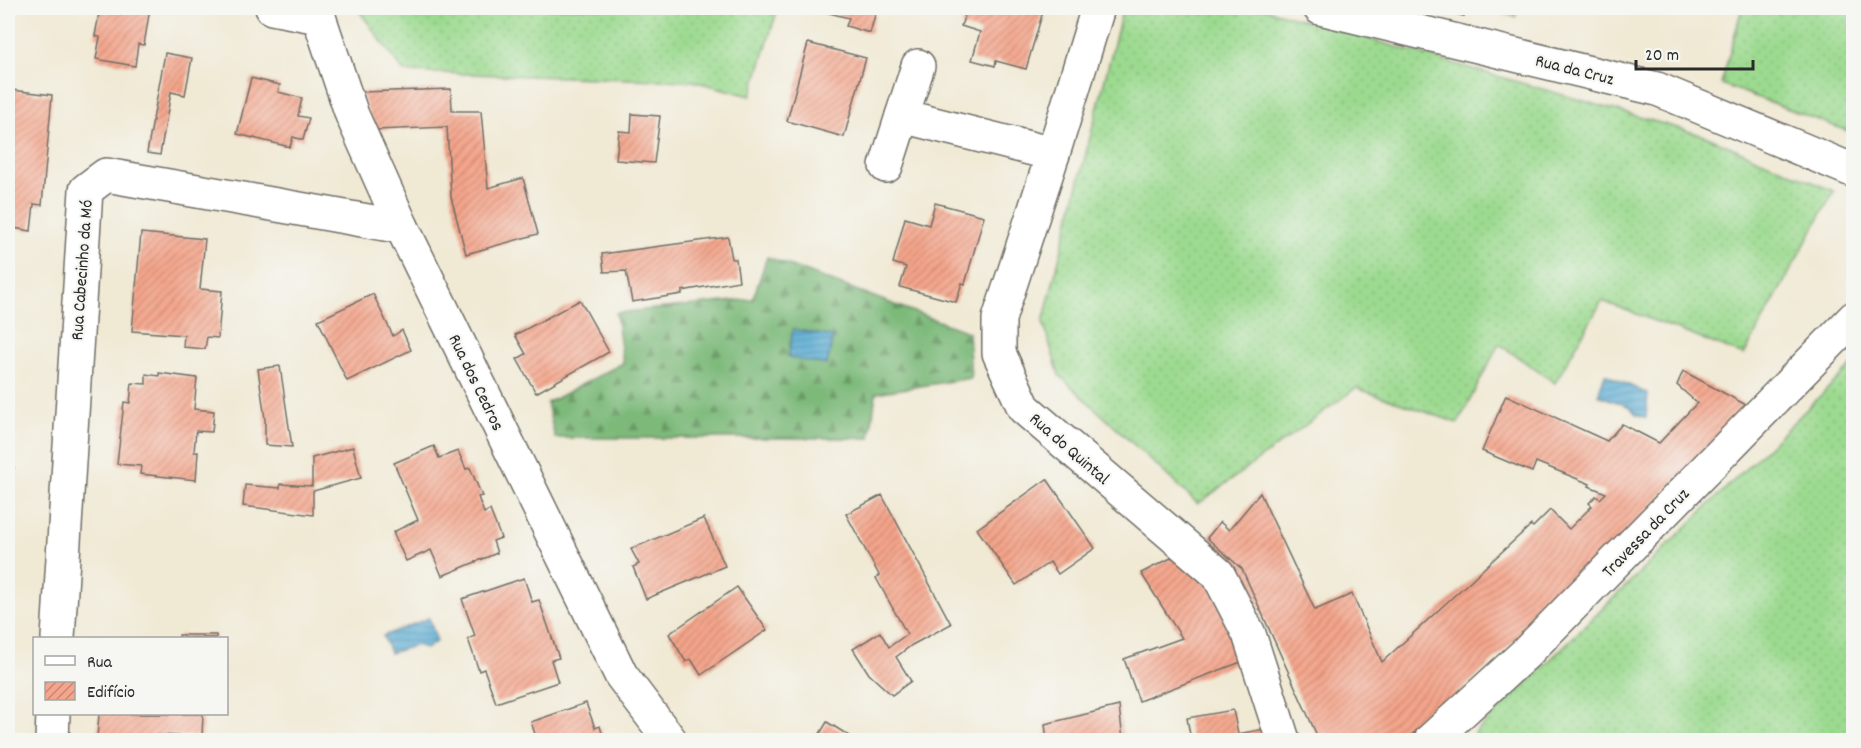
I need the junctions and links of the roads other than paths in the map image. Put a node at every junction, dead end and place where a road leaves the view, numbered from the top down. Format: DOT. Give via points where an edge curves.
graph roads {
  1 [pos="272,8"];
  2 [pos="1098,8"];
  3 [pos="1320,8"];
  4 [pos="319,12"];
  5 [pos="918,66"];
  6 [pos="902,116"];
  7 [pos="1053,154"];
  8 [pos="886,166"];
  9 [pos="1854,171"];
  10 [pos="402,227"];
  11 [pos="1854,318"];
  12 [pos="58,637"];
  13 [pos="53,715"];
  14 [pos="52,741"];
  15 [pos="670,741"];
  16 [pos="1283,741"];
  17 [pos="1431,741"];
  1 -- 4 [label="street"];
  2 -- 7 [label="street, Rua do Quintal"];
  3 -- 9 [label="street, Rua da Cruz" via="1658,88"];
  4 -- 10 [label="street, Rua dos Cedros" via="352,115"];
  5 -- 6 [label="street"];
  6 -- 7 [label="street"];
  6 -- 8 [label="street"];
  7 -- 16 [label="street, Rua do Quintal" via="999,319 999,353 1024,408 1218,574 1249,634"];
  10 -- 12 [label="street, Rua Cabecinho da Mó" via="106,175 86,190"];
  10 -- 15 [label="street, Rua dos Cedros" via="621,675"];
  11 -- 17 [label="street, Travessa da Cruz" via="1526,653"];
  13 -- 14 [label="street"];
}
